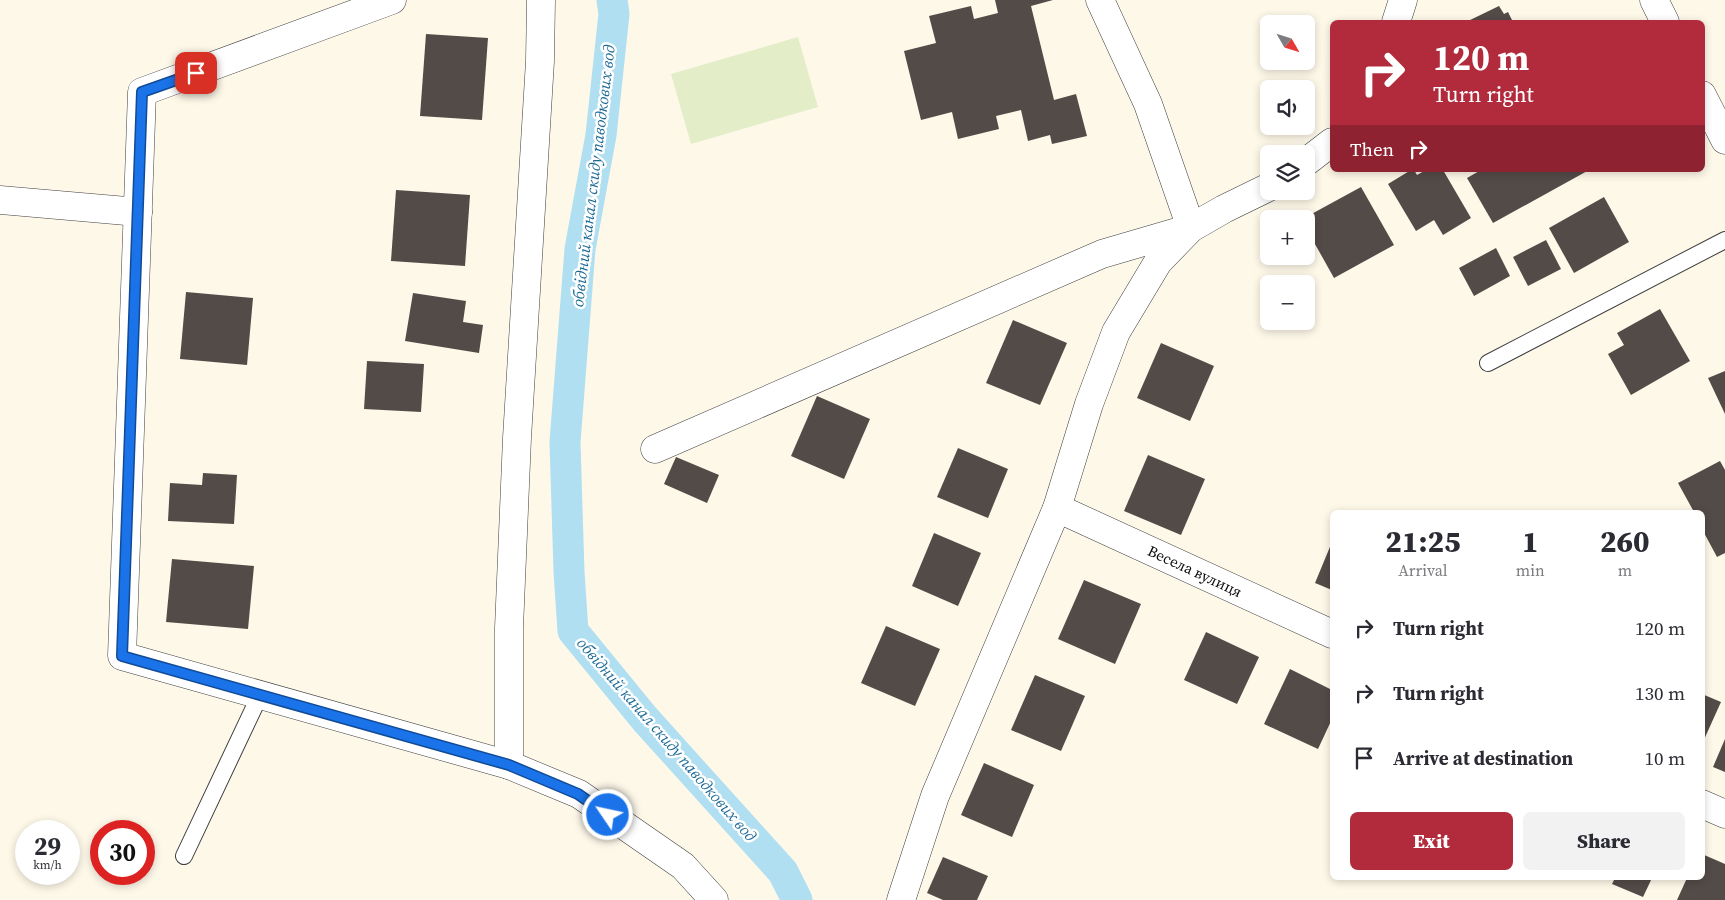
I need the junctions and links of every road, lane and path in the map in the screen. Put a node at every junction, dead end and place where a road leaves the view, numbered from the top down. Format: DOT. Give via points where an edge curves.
graph roads {
  1 [pos="392,0"];
  2 [pos="541,0"];
  3 [pos="1100,0"];
  4 [pos="1403,0"];
  5 [pos="1654,0"];
  6 [pos="1397,20"];
  7 [pos="1665,20"];
  8 [pos="1705,102"];
  9 [pos="1725,140"];
  10 [pos="1330,144"];
  11 [pos="1315,155"];
  12 [pos="1260,191"];
  13 [pos="0,200"];
  14 [pos="138,212"];
  15 [pos="1191,228"];
  16 [pos="1725,240"];
  17 [pos="1488,363"];
  18 [pos="655,449"];
  19 [pos="1058,508"];
  20 [pos="1330,633"];
  21 [pos="260,695"];
  22 [pos="509,765"];
  23 [pos="1705,805"];
  24 [pos="1725,814"];
  25 [pos="184,856"];
  26 [pos="714,900"];
  27 [pos="901,900"];
  1 -- 14 [label="street" via="142,92"];
  2 -- 22 [label="street" via="509,628"];
  3 -- 15 [label="street" via="1148,104"];
  4 -- 6 [label="street"];
  5 -- 7 [label="street"];
  8 -- 9 [label="street"];
  10 -- 11 [label="street"];
  12 -- 15 [label="street"];
  13 -- 14 [label="street"];
  14 -- 21 [label="street" via="122,656"];
  15 -- 18 [label="street" via="1102,254"];
  15 -- 19 [label="street" via="1158,262 1116,332 1089,404"];
  16 -- 17 [label="lane"];
  19 -- 20 [label="street, Весела вулиця"];
  19 -- 27 [label="street" via="935,796"];
  21 -- 22 [label="street"];
  21 -- 25 [label="lane"];
  22 -- 26 [label="street" via="578,794 683,866"];
  23 -- 24 [label="street"];
}
